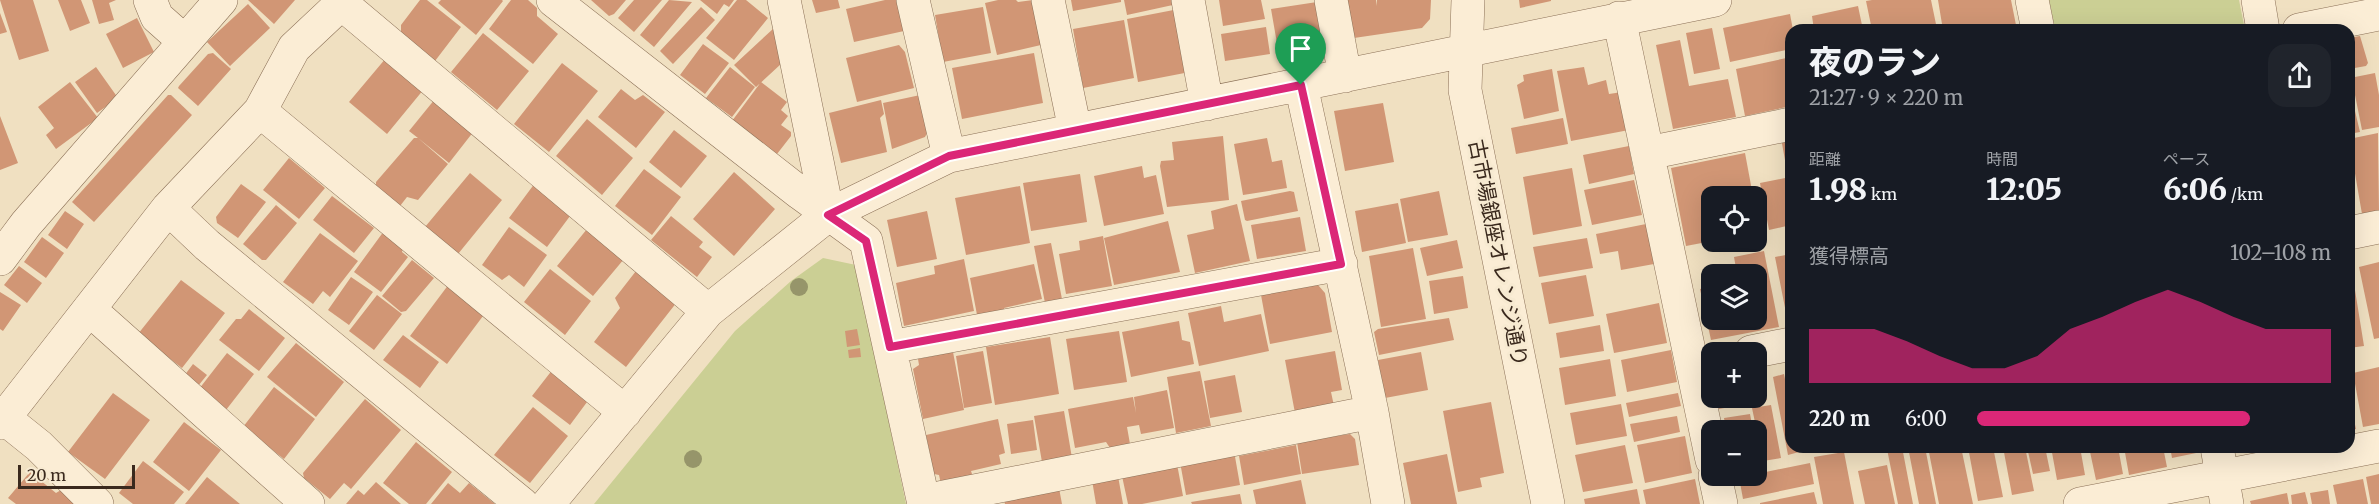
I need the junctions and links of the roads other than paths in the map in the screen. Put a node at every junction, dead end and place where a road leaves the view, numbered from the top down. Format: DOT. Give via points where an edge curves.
graph roads {
  1 [pos="150,0"];
  2 [pos="221,0"];
  3 [pos="553,0"];
  4 [pos="784,0"];
  5 [pos="913,0"];
  6 [pos="1047,0"];
  7 [pos="1188,0"];
  8 [pos="1331,0"];
  9 [pos="1467,0"];
  10 [pos="1715,0"];
  11 [pos="2032,0"];
  12 [pos="2258,0"];
  13 [pos="343,1"];
  14 [pos="2379,14"];
  15 [pos="1619,18"];
  16 [pos="2037,24"];
  17 [pos="2263,24"];
  18 [pos="2329,24"];
  19 [pos="184,41"];
  20 [pos="1467,49"];
  21 [pos="1345,76"];
  22 [pos="1301,85"];
  23 [pos="1208,104"];
  24 [pos="260,111"];
  25 [pos="1785,125"];
  26 [pos="1074,130"];
  27 [pos="1648,153"];
  28 [pos="949,156"];
  29 [pos="168,208"];
  30 [pos="828,215"];
  31 [pos="2379,227"];
  32 [pos="2355,232"];
  33 [pos="0,259"];
  34 [pos="1341,264"];
  35 [pos="89,309"];
  36 [pos="708,311"];
  37 [pos="1785,345"];
  38 [pos="890,347"];
  39 [pos="1767,349"];
  40 [pos="1701,363"];
  41 [pos="625,412"];
  42 [pos="1372,412"];
  43 [pos="2,421"];
  44 [pos="2379,446"];
  45 [pos="2355,451"];
  46 [pos="2342,453"];
  47 [pos="2222,476"];
  48 [pos="1717,486"];
  49 [pos="924,503"];
  50 [pos="97,504"];
  51 [pos="308,504"];
  52 [pos="522,504"];
  53 [pos="548,504"];
  54 [pos="1388,504"];
  55 [pos="1548,504"];
  56 [pos="1721,504"];
  57 [pos="2080,504"];
  1 -- 19 [label="street" via="157,17"];
  2 -- 19 [label="street"];
  3 -- 30 [label="street"];
  4 -- 30 [label="street"];
  5 -- 28 [label="street"];
  6 -- 26 [label="street"];
  7 -- 23 [label="street"];
  8 -- 21 [label="street"];
  9 -- 20 [label="street, 古市場銀座オレンジ通り"];
  10 -- 15 [label="street"];
  11 -- 16 [label="street"];
  12 -- 17 [label="street"];
  13 -- 24 [label="street" via="294,48"];
  13 -- 36 [label="street"];
  14 -- 18 [label="street"];
  15 -- 20 [label="street"];
  15 -- 27 [label="street"];
  19 -- 33 [label="street"];
  20 -- 21 [label="street"];
  20 -- 55 [label="street, 古市場銀座オレンジ通り" via="1465,90"];
  21 -- 22 [label="street"];
  22 -- 23 [label="street"];
  22 -- 34 [label="street"];
  23 -- 26 [label="street"];
  24 -- 29 [label="street"];
  24 -- 41 [label="street"];
  25 -- 27 [label="street"];
  26 -- 28 [label="street"];
  27 -- 40 [label="street"];
  28 -- 30 [label="street"];
  29 -- 35 [label="street"];
  29 -- 52 [label="street" via="207,245"];
  30 -- 36 [label="street"];
  30 -- 38 [label="street" via="866,241"];
  31 -- 32 [label="street"];
  34 -- 38 [label="street"];
  34 -- 42 [label="street"];
  35 -- 43 [label="street"];
  35 -- 51 [label="street"];
  36 -- 41 [label="street"];
  37 -- 39 [label="street"];
  38 -- 49 [label="street"];
  41 -- 53 [label="street"];
  42 -- 49 [label="street"];
  42 -- 54 [label="street"];
  43 -- 50 [label="street" via="39,446"];
  44 -- 45 [label="street"];
  46 -- 47 [label="street"];
  47 -- 57 [label="street"];
  48 -- 56 [label="street"];
}
